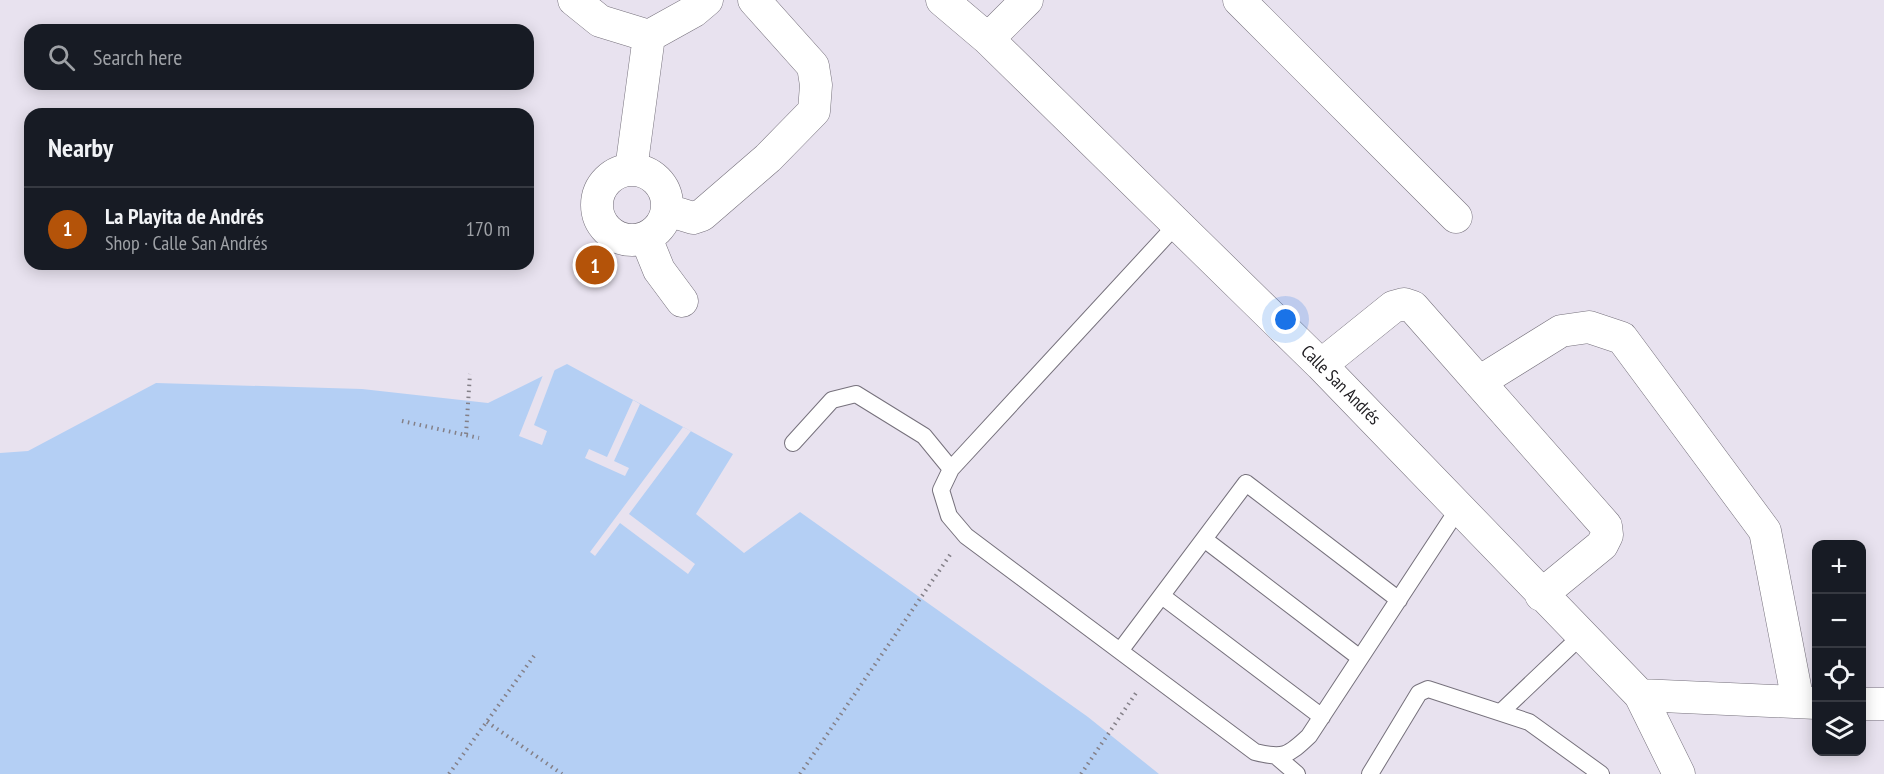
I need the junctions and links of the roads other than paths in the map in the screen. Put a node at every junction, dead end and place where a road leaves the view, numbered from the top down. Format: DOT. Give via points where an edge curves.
graph roads {
  1 [pos="574,0"];
  2 [pos="707,0"];
  3 [pos="754,0"];
  4 [pos="942,0"];
  5 [pos="1026,0"];
  6 [pos="1239,0"];
  7 [pos="649,36"];
  8 [pos="988,39"];
  9 [pos="631,170"];
  10 [pos="667,210"];
  11 [pos="1456,217"];
  12 [pos="1178,224"];
  13 [pos="646,238"];
  14 [pos="682,301"];
  15 [pos="1321,365"];
  16 [pos="1479,382"];
  17 [pos="793,443"];
  18 [pos="951,469"];
  19 [pos="1460,506"];
  20 [pos="1204,539"];
  21 [pos="1541,595"];
  22 [pos="1162,596"];
  23 [pos="1400,600"];
  24 [pos="1581,636"];
  25 [pos="1120,651"];
  26 [pos="1360,658"];
  27 [pos="1640,695"];
  28 [pos="1808,702"];
  29 [pos="1866,704"];
  30 [pos="1884,704"];
  31 [pos="1501,712"];
  32 [pos="1322,717"];
  33 [pos="1277,757"];
  34 [pos="1297,774"];
  35 [pos="1370,774"];
  36 [pos="1601,774"];
  37 [pos="1678,774"];
  1 -- 7 [label="street" via="600,21"];
  2 -- 7 [label="street"];
  3 -- 10 [label="street" via="813,66 814,111 768,158 702,215 693,218"];
  4 -- 8 [label="street, Calle San Andrés"];
  5 -- 8 [label="street"];
  6 -- 11 [label="street"];
  7 -- 9 [label="street"];
  8 -- 12 [label="street, Calle San Andrés"];
  9 -- 10 [label="street" via="643,171 662,186"];
  9 -- 13 [label="street" via="610,177 603,186 598,196 599,218 604,228 623,240"];
  10 -- 13 [label="street" via="656,232"];
  12 -- 15 [label="street, Calle San Andrés"];
  12 -- 18 [label="lane"];
  13 -- 14 [label="street" via="659,270"];
  15 -- 16 [label="street" via="1393,307 1404,304 1413,307"];
  15 -- 19 [label="street, Calle San Andrés"];
  16 -- 21 [label="street" via="1606,526 1602,545"];
  16 -- 28 [label="street" via="1561,331 1589,327 1622,338 1765,531"];
  17 -- 18 [label="lane" via="832,400 856,394 924,436"];
  18 -- 25 [label="lane" via="941,490 949,516 966,536"];
  19 -- 21 [label="street, Calle San Andrés"];
  19 -- 23 [label="lane"];
  20 -- 22 [label="lane"];
  20 -- 23 [label="lane" via="1246,483"];
  20 -- 26 [label="lane"];
  21 -- 24 [label="street, Calle San Andrés"];
  22 -- 25 [label="lane"];
  22 -- 32 [label="lane"];
  23 -- 26 [label="lane"];
  24 -- 27 [label="street, Calle San Andrés"];
  24 -- 31 [label="lane"];
  25 -- 33 [label="lane" via="1255,752"];
  26 -- 32 [label="lane"];
  27 -- 28 [label="street"];
  27 -- 37 [label="street, Calle San Andrés"];
  29 -- 30 [label="street"];
  31 -- 35 [label="lane" via="1428,689 1419,693"];
  31 -- 36 [label="lane" via="1528,722"];
  32 -- 33 [label="lane" via="1292,753"];
  33 -- 34 [label="lane"];
}
